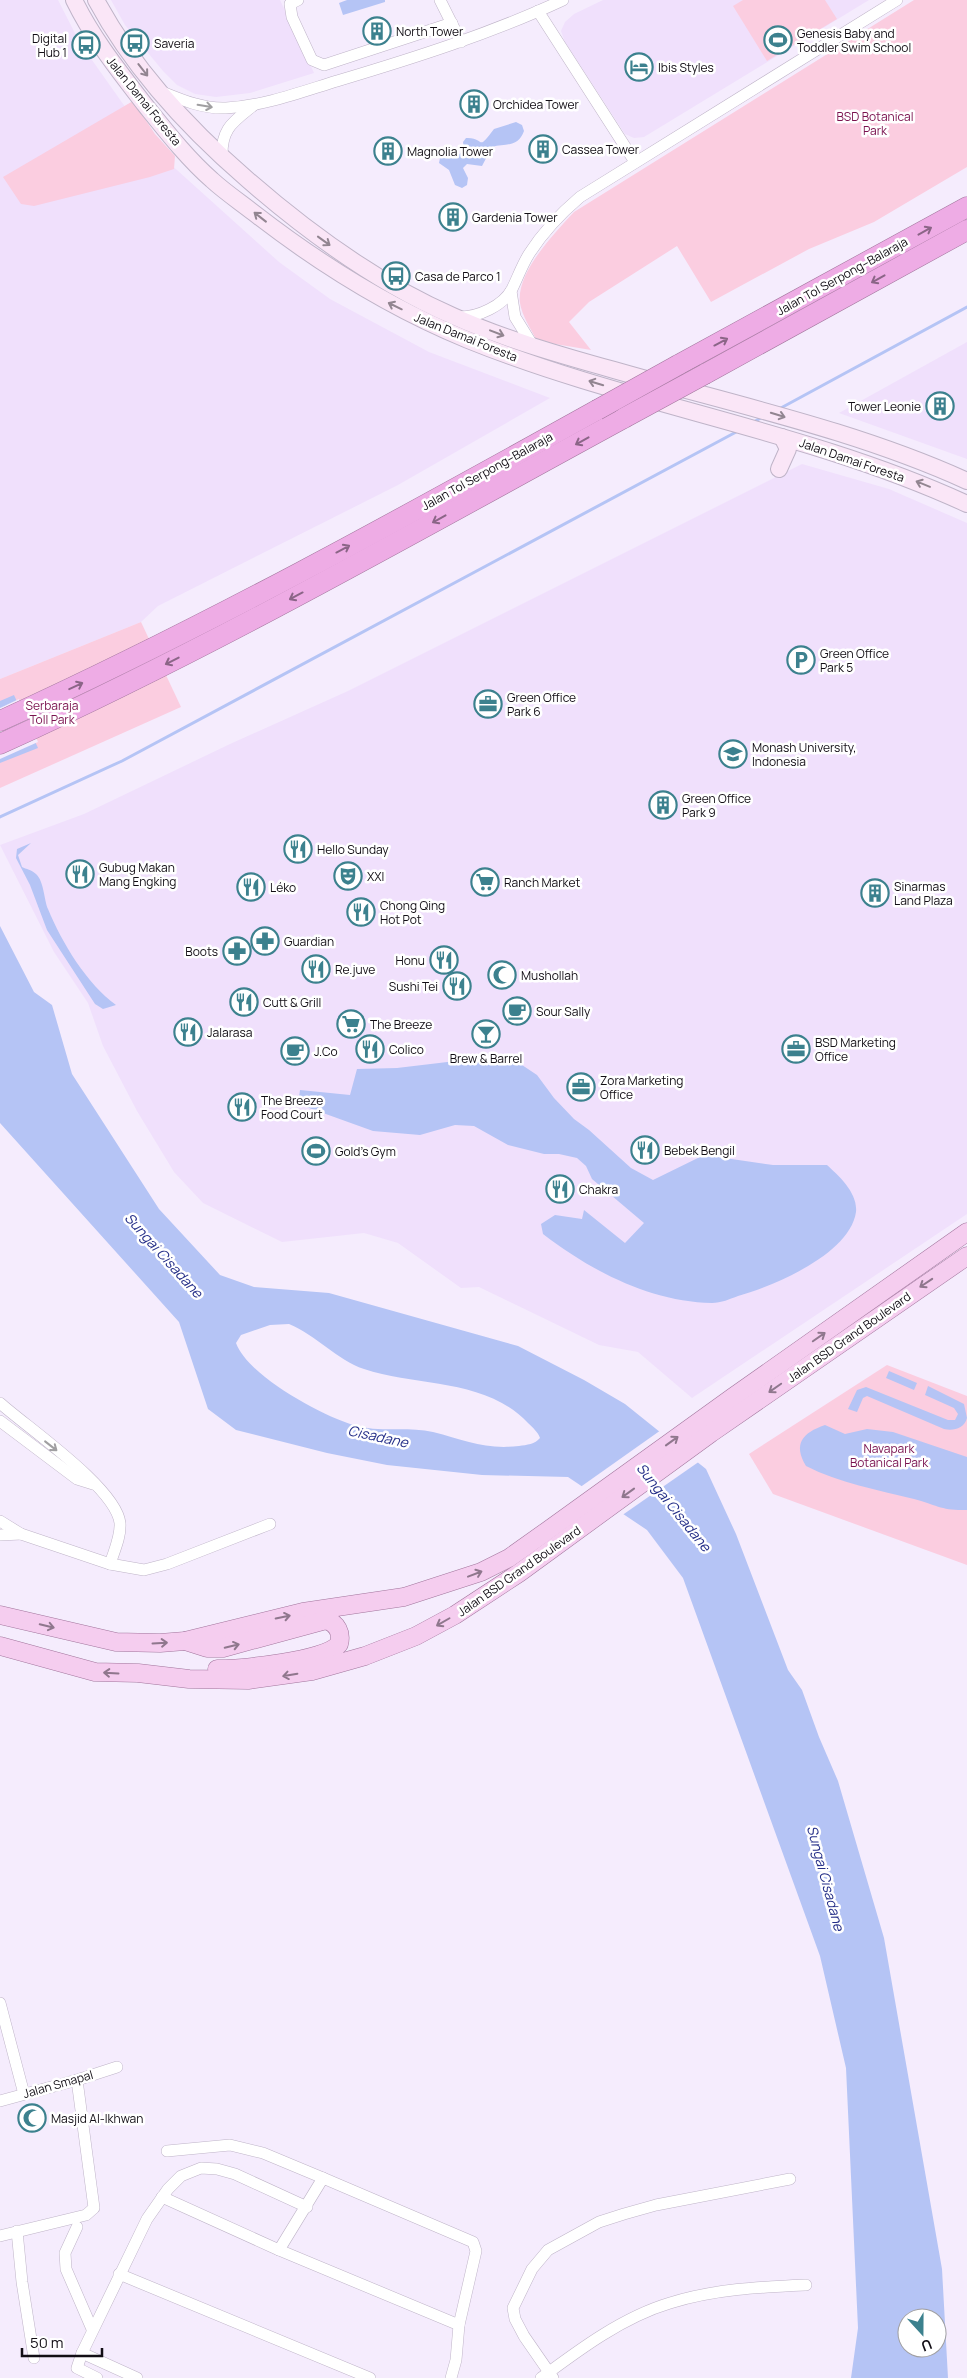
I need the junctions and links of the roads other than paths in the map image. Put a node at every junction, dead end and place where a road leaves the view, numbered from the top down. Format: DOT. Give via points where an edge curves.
graph roads {
  1 [pos="74,0"];
  2 [pos="96,0"];
  3 [pos="298,0"];
  4 [pos="440,0"];
  5 [pos="563,0"];
  6 [pos="897,0"];
  7 [pos="538,11"];
  8 [pos="104,16"];
  9 [pos="452,23"];
  10 [pos="87,26"];
  11 [pos="461,42"];
  12 [pos="328,64"];
  13 [pos="334,82"];
  14 [pos="159,91"];
  15 [pos="254,105"];
  16 [pos="222,158"];
  17 [pos="635,162"];
  18 [pos="967,206"];
  19 [pos="967,230"];
  20 [pos="511,291"];
  21 [pos="453,316"];
  22 [pos="533,346"];
  23 [pos="782,437"];
  24 [pos="779,469"];
  25 [pos="967,481"];
  26 [pos="967,504"];
  27 [pos="0,721"];
  28 [pos="0,744"];
  29 [pos="967,1232"];
  30 [pos="967,1256"];
  31 [pos="867,1313"];
  32 [pos="0,1403"];
  33 [pos="0,1421"];
  34 [pos="23,1431"];
  35 [pos="0,1521"];
  36 [pos="270,1524"];
  37 [pos="21,1534"];
  38 [pos="0,1535"];
  39 [pos="552,1539"];
  40 [pos="110,1564"];
  41 [pos="0,1615"];
  42 [pos="185,1641"];
  43 [pos="0,1646"];
  44 [pos="138,1673"];
  45 [pos="0,2003"];
  46 [pos="117,2067"];
  47 [pos="77,2080"];
  48 [pos="24,2094"];
  49 [pos="0,2101"];
  50 [pos="167,2151"];
  51 [pos="323,2178"];
  52 [pos="790,2179"];
  53 [pos="162,2197"];
  54 [pos="307,2207"];
  55 [pos="77,2227"];
  56 [pos="17,2231"];
  57 [pos="0,2236"];
  58 [pos="279,2250"];
  59 [pos="119,2274"];
  60 [pos="806,2285"];
  61 [pos="458,2325"];
  62 [pos="92,2329"];
  63 [pos="82,2353"];
  64 [pos="34,2358"];
  65 [pos="547,2376"];
  66 [pos="97,2378"];
  67 [pos="138,2378"];
  68 [pos="370,2378"];
  69 [pos="451,2378"];
  1 -- 10 [label="main road, Jalan Damai Foresta"];
  2 -- 8 [label="main road, Jalan Damai Foresta"];
  3 -- 12 [label="street" via="289,6 300,36 312,60"];
  4 -- 9 [label="street"];
  5 -- 7 [label="street"];
  6 -- 17 [label="street"];
  7 -- 11 [label="street"];
  7 -- 17 [label="street"];
  8 -- 10 [label="main road"];
  8 -- 14 [label="main road, Jalan Damai Foresta, one-way"];
  9 -- 11 [label="street"];
  9 -- 12 [label="street"];
  23 -- 10 [label="main road, Jalan Damai Foresta, one-way" via="560,372 470,341 380,299 333,270 211,179 169,135"];
  11 -- 13 [label="street"];
  12 -- 13 [label="street"];
  13 -- 15 [label="street"];
  14 -- 15 [label="street, one-way" via="205,107"];
  14 -- 16 [label="main road, Jalan Damai Foresta"];
  15 -- 16 [label="street" via="227,129 222,143"];
  16 -- 21 [label="main road, Jalan Damai Foresta, one-way" via="286,213 330,245 409,295"];
  17 -- 20 [label="street" via="580,197 558,216 528,255"];
  27 -- 18 [label="highway, Jalan Tol Serpong–Balaraja, one-way, bridge" via="92,679 382,529"];
  19 -- 28 [label="highway, Jalan Tol Serpong–Balaraja, one-way, bridge" via="215,639 101,698"];
  20 -- 21 [label="street" via="482,313 470,317"];
  20 -- 22 [label="street" via="515,316"];
  21 -- 22 [label="main road, Jalan Damai Foresta, one-way"];
  22 -- 25 [label="main road, Jalan Damai Foresta, one-way" via="818,428 908,457"];
  23 -- 24 [label="main road" via="788,449"];
  26 -- 23 [label="main road, Jalan Damai Foresta, one-way" via="862,461"];
  29 -- 31 [label="main road, Jalan BSD Grand Boulevard"];
  30 -- 31 [label="main road, Jalan BSD Grand Boulevard, one-way"];
  31 -- 39 [label="main road, Jalan BSD Grand Boulevard" via="733,1397"];
  32 -- 34 [label="street"];
  33 -- 34 [label="street"];
  34 -- 40 [label="street" via="76,1466 108,1498 120,1522"];
  35 -- 37 [label="street"];
  36 -- 40 [label="street" via="157,1567 137,1569"];
  37 -- 38 [label="street"];
  37 -- 40 [label="street"];
  42 -- 39 [label="main road, Jalan BSD Grand Boulevard, one-way" via="287,1616 404,1597 497,1565"];
  39 -- 44 [label="main road, Jalan BSD Grand Boulevard, one-way" via="442,1623 348,1661 312,1671 248,1680"];
  41 -- 42 [label="main road, Jalan BSD Grand Boulevard, one-way" via="116,1642"];
  42 -- 44 [label="main road, one-way" via="207,1648 223,1648 326,1620 336,1625 340,1636 339,1644 331,1651 279,1663"];
  44 -- 43 [label="main road, Jalan BSD Grand Boulevard, one-way" via="95,1672"];
  45 -- 48 [label="street"];
  46 -- 47 [label="street, Jalan Smapal"];
  47 -- 48 [label="street, Jalan Smapal"];
  47 -- 56 [label="street" via="94,2208 86,2215"];
  48 -- 49 [label="street, Jalan Smapal"];
  50 -- 51 [label="street" via="230,2145 263,2153"];
  51 -- 54 [label="street"];
  51 -- 61 [label="street" via="475,2244"];
  52 -- 65 [label="street" via="624,2214 599,2222 548,2250 532,2268 513,2308 515,2319"];
  53 -- 54 [label="street" via="181,2176 209,2167 235,2174"];
  53 -- 58 [label="street"];
  53 -- 59 [label="street"];
  54 -- 58 [label="street"];
  55 -- 62 [label="street" via="65,2253 66,2269"];
  56 -- 57 [label="street"];
  56 -- 64 [label="street"];
  58 -- 61 [label="street"];
  59 -- 62 [label="street"];
  59 -- 68 [label="street"];
  60 -- 65 [label="street" via="720,2292 668,2303 625,2322"];
  61 -- 69 [label="street" via="456,2360"];
  62 -- 63 [label="street"];
  63 -- 66 [label="street" via="76,2368"];
  63 -- 67 [label="street"];
}
